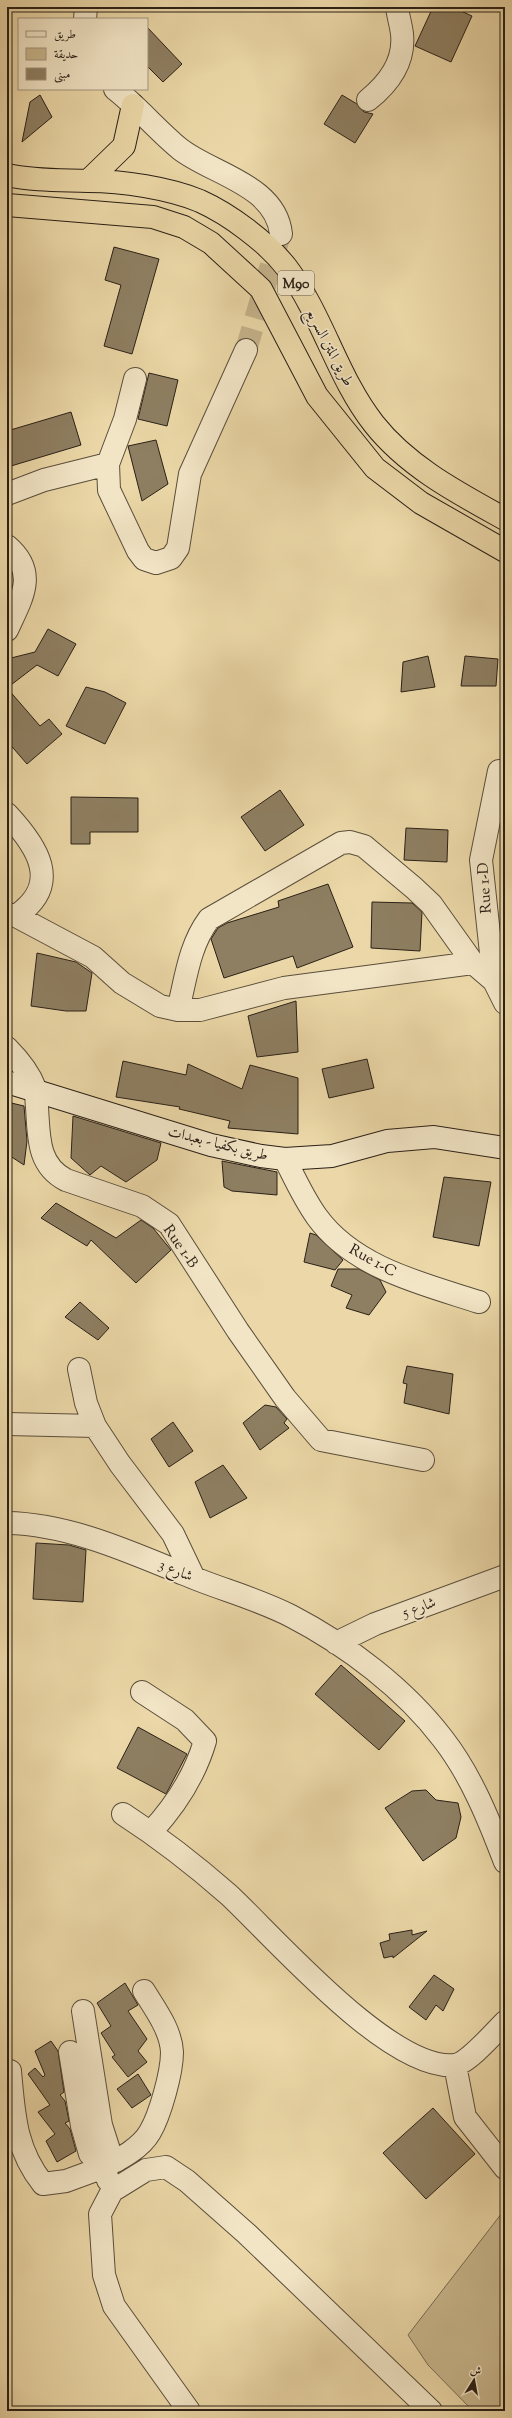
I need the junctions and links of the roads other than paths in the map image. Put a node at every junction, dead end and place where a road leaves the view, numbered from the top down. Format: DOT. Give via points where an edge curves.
graph roads {
  1 [pos="86,7"];
  2 [pos="397,7"];
  3 [pos="85,18"];
  4 [pos="116,90"];
  5 [pos="368,100"];
  6 [pos="133,105"];
  7 [pos="7,175"];
  8 [pos="89,180"];
  9 [pos="7,205"];
  10 [pos="281,234"];
  11 [pos="246,350"];
  12 [pos="135,379"];
  13 [pos="108,464"];
  14 [pos="7,494"];
  15 [pos="505,519"];
  16 [pos="7,546"];
  17 [pos="505,551"];
  18 [pos="7,630"];
  19 [pos="499,771"];
  20 [pos="7,814"];
  21 [pos="12,915"];
  22 [pos="473,963"];
  23 [pos="494,981"];
  24 [pos="505,1003"];
  25 [pos="178,1010"];
  26 [pos="7,1048"];
  27 [pos="7,1082"];
  28 [pos="35,1090"];
  29 [pos="505,1148"];
  30 [pos="285,1158"];
  31 [pos="480,1302"];
  32 [pos="79,1369"];
  33 [pos="7,1424"];
  34 [pos="95,1426"];
  35 [pos="423,1460"];
  36 [pos="7,1523"];
  37 [pos="505,1576"];
  38 [pos="194,1578"];
  39 [pos="336,1643"];
  40 [pos="142,1692"];
  41 [pos="123,1814"];
  42 [pos="151,1832"];
  43 [pos="505,1862"];
  44 [pos="144,1991"];
  45 [pos="83,2011"];
  46 [pos="505,2022"];
  47 [pos="70,2052"];
  48 [pos="455,2065"];
  49 [pos="10,2071"];
  50 [pos="110,2164"];
  51 [pos="505,2168"];
  52 [pos="112,2191"];
  53 [pos="189,2411"];
  54 [pos="431,2411"];
  1 -- 3 [label="street"];
  2 -- 5 [label="street" via="402,35 399,59 390,79"];
  4 -- 6 [label="street"];
  6 -- 8 [label="highway" via="124,146"];
  6 -- 10 [label="street" via="163,136 183,151 259,196 278,222"];
  7 -- 8 [label="highway, طريق المتن السريع / M90" via="46,180"];
  8 -- 15 [label="highway, طريق المتن السريع / M90" via="176,193 199,201 238,224 286,267 312,310 337,364 379,429 412,461 434,477"];
  9 -- 17 [label="highway, M90" via="153,217 184,227 211,243 261,289 317,396 375,468 420,503"];
  11 -- 13 [label="street" via="190,474 183,530 178,548 171,558 156,563 144,559 138,551 109,490"];
  12 -- 13 [label="street" via="125,420"];
  13 -- 14 [label="street" via="44,480"];
  16 -- 18 [label="street" via="22,565 26,579 24,592"];
  19 -- 23 [label="street, Rue 1-D" via="481,860"];
  20 -- 21 [label="street" via="32,843 38,855 41,871 40,887 30,906"];
  21 -- 25 [label="street" via="93,957 122,983 160,1006"];
  22 -- 23 [label="street"];
  22 -- 25 [label="street" via="284,988 200,1010"];
  22 -- 25 [label="street" via="431,904 414,888 364,846 350,842 341,843 209,919 200,931 192,950"];
  23 -- 24 [label="street, Rue 1-D"];
  26 -- 28 [label="street" via="19,1060"];
  27 -- 28 [label="street, طريق بكفيا - بعبدات"];
  28 -- 30 [label="street, طريق بكفيا - بعبدات" via="211,1145"];
  28 -- 35 [label="street, Rue 1-B" via="41,1146 49,1168 54,1174 66,1180 142,1206 169,1224 238,1331 285,1398 320,1440"];
  29 -- 30 [label="street, طريق بكفيا - بعبدات" via="434,1137 414,1137 387,1141 332,1156"];
  30 -- 31 [label="street, Rue 1-C" via="318,1218 338,1240 361,1257 405,1278"];
  32 -- 34 [label="street" via="86,1403"];
  33 -- 34 [label="street"];
  34 -- 38 [label="street" via="173,1534"];
  36 -- 38 [label="street, شارع 3" via="71,1532"];
  37 -- 39 [label="street, شارع 5" via="375,1624"];
  38 -- 39 [label="street, شارع 3" via="233,1590 290,1615"];
  39 -- 43 [label="street, شارع 3" via="406,1699 444,1740 481,1804"];
  40 -- 42 [label="street" via="185,1720 205,1741 201,1754 170,1812"];
  41 -- 42 [label="street"];
  42 -- 48 [label="street" via="228,1895 304,1969 380,2036 426,2061"];
  44 -- 50 [label="street" via="164,2024 172,2052 167,2079 150,2133 137,2146"];
  45 -- 50 [label="street" via="100,2125"];
  46 -- 48 [label="street" via="465,2060"];
  47 -- 50 [label="street" via="82,2126 90,2154"];
  48 -- 51 [label="street" via="466,2117"];
  49 -- 50 [label="street" via="14,2113 24,2155 43,2184 66,2181"];
  50 -- 52 [label="street"];
  52 -- 53 [label="street" via="100,2214 104,2275 114,2306"];
  52 -- 54 [label="street" via="146,2170 166,2167 187,2181 313,2295"];
}
